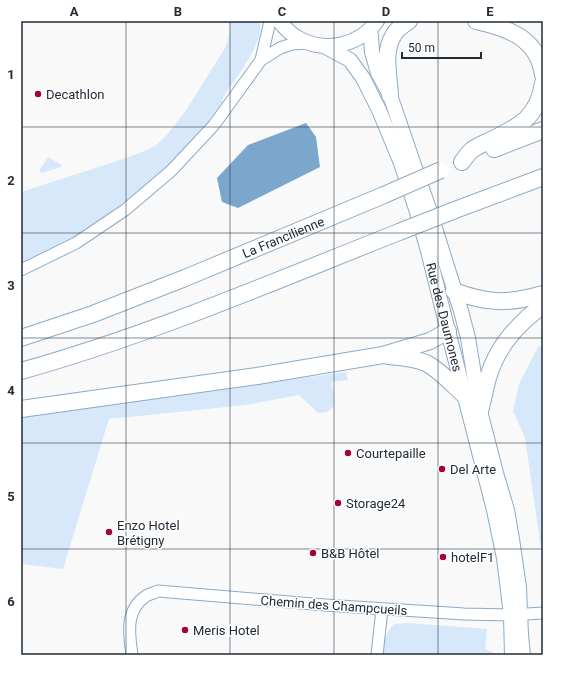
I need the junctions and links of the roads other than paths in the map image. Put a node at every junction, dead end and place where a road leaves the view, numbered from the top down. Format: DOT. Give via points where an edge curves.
graph roads {
  1 [pos="270,21"];
  2 [pos="279,21"];
  3 [pos="409,21"];
  4 [pos="476,21"];
  5 [pos="374,25"];
  6 [pos="309,43"];
  7 [pos="324,46"];
  8 [pos="261,60"];
  9 [pos="543,75"];
  10 [pos="543,83"];
  11 [pos="390,95"];
  12 [pos="543,130"];
  13 [pos="462,162"];
  14 [pos="543,177"];
  15 [pos="21,270"];
  16 [pos="436,279"];
  17 [pos="454,291"];
  18 [pos="543,294"];
  19 [pos="543,304"];
  20 [pos="461,311"];
  21 [pos="448,331"];
  22 [pos="21,338"];
  23 [pos="383,355"];
  24 [pos="21,371"];
  25 [pos="465,396"];
  26 [pos="21,409"];
  27 [pos="480,411"];
  28 [pos="382,609"];
  29 [pos="543,613"];
  30 [pos="516,615"];
  31 [pos="132,655"];
  32 [pos="378,655"];
  33 [pos="512,655"];
  34 [pos="523,655"];
  1 -- 8 [label="street"];
  2 -- 6 [label="main road" via="292,34"];
  3 -- 11 [label="highway" via="399,27 393,35 388,51"];
  4 -- 9 [label="highway" via="506,29 522,38 542,65"];
  5 -- 7 [label="main road" via="363,35 345,44"];
  5 -- 11 [label="main road, Rue des Daumones" via="371,37 372,52 378,73"];
  6 -- 7 [label="main road"];
  6 -- 8 [label="street" via="280,48"];
  7 -- 16 [label="main road, Rue des Daumones" via="350,60 363,78 379,110 401,163"];
  8 -- 15 [label="street" via="214,125 171,171 125,210 76,243"];
  10 -- 13 [label="highway" via="536,107 525,120 511,130 472,149"];
  11 -- 17 [label="main road, Rue des Daumones"];
  12 -- 13 [label="highway, La Francilienne"];
  13 -- 22 [label="highway, La Francilienne, bridge" via="185,278 93,314"];
  14 -- 24 [label="highway, bridge" via="198,312 100,347"];
  16 -- 17 [label="main road"];
  16 -- 21 [label="main road, Rue des Daumones"];
  17 -- 18 [label="highway" via="481,300 495,301 523,300"];
  17 -- 20 [label="main road, Rue des Daumones"];
  19 -- 27 [label="highway" via="524,320 503,345 488,377"];
  20 -- 21 [label="main road"];
  20 -- 27 [label="main road, Rue des Daumones"];
  21 -- 23 [label="highway" via="430,341"];
  21 -- 25 [label="main road, Rue des Daumones"];
  23 -- 25 [label="highway" via="426,364 446,377"];
  23 -- 26 [label="highway" via="257,376"];
  25 -- 30 [label="main road, Rue des Daumones" via="494,510"];
  27 -- 30 [label="main road, Rue des Daumones" via="507,510 519,587"];
  28 -- 30 [label="street, Chemin des Champcueils"];
  28 -- 31 [label="street, Chemin des Champcueils" via="158,591 147,595 138,603 133,613 129,625"];
  28 -- 32 [label="street"];
  29 -- 30 [label="street, Chemin des Champcueils"];
  30 -- 33 [label="main road"];
  30 -- 34 [label="main road"];
}
